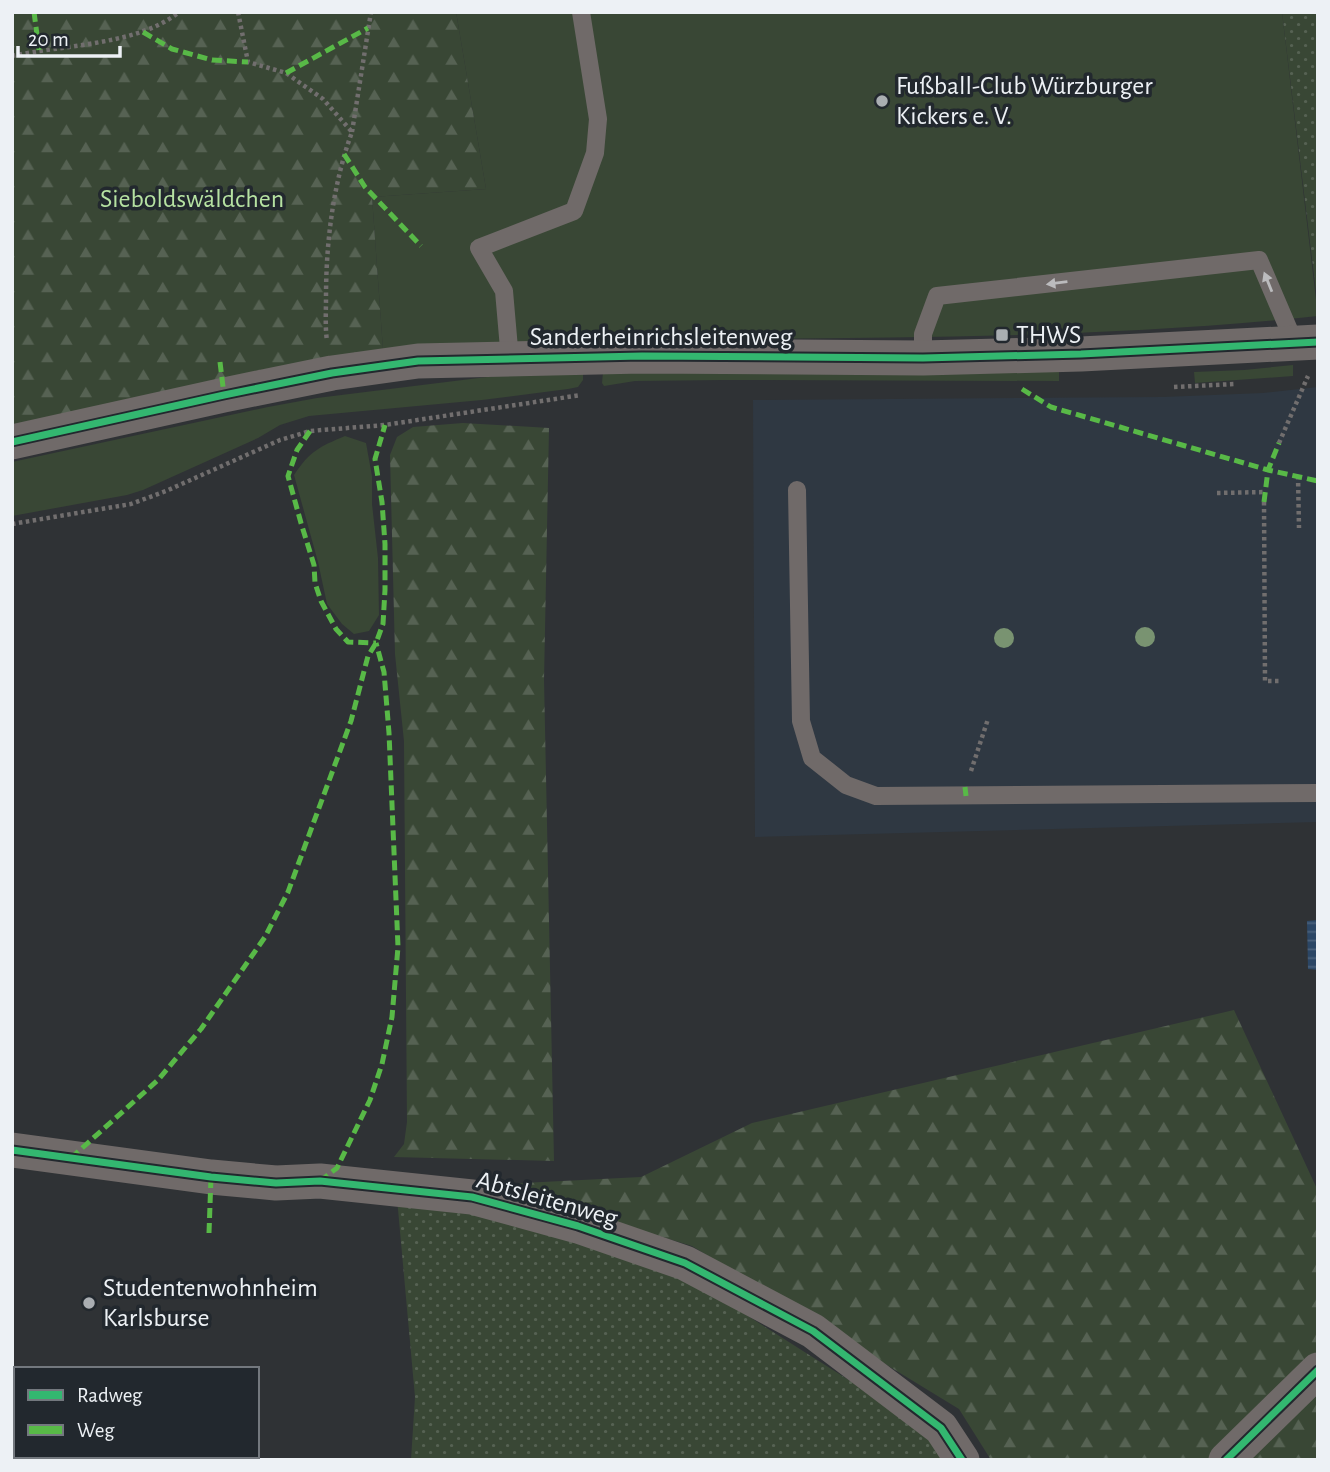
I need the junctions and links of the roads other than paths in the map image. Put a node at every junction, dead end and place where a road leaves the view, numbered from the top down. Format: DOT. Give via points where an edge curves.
graph roads {
  1 [pos="581,12"];
  2 [pos="1306,343"];
  3 [pos="923,358"];
  4 [pos="510,360"];
  5 [pos="12,442"];
  6 [pos="797,490"];
  7 [pos="1318,793"];
  8 [pos="12,1150"];
  9 [pos="1318,1370"];
  10 [pos="962,1460"];
  11 [pos="1226,1460"];
  1 -- 4 [label="lane" via="598,119 595,152 574,211 480,248 504,291"];
  2 -- 3 [label="street, Sanderheinrichsleitenweg"];
  2 -- 3 [label="lane, one-way" via="1259,260 937,296 923,334"];
  3 -- 4 [label="street, Sanderheinrichsleitenweg"];
  4 -- 5 [label="street, Sanderheinrichsleitenweg" via="418,361 332,373"];
  6 -- 7 [label="lane" via="801,721 812,758 846,785 876,796"];
  8 -- 10 [label="street, Abtsleitenweg" via="211,1177 276,1183 320,1181 472,1197 578,1226 685,1263 813,1331 941,1428"];
  9 -- 11 [label="street"];
}
